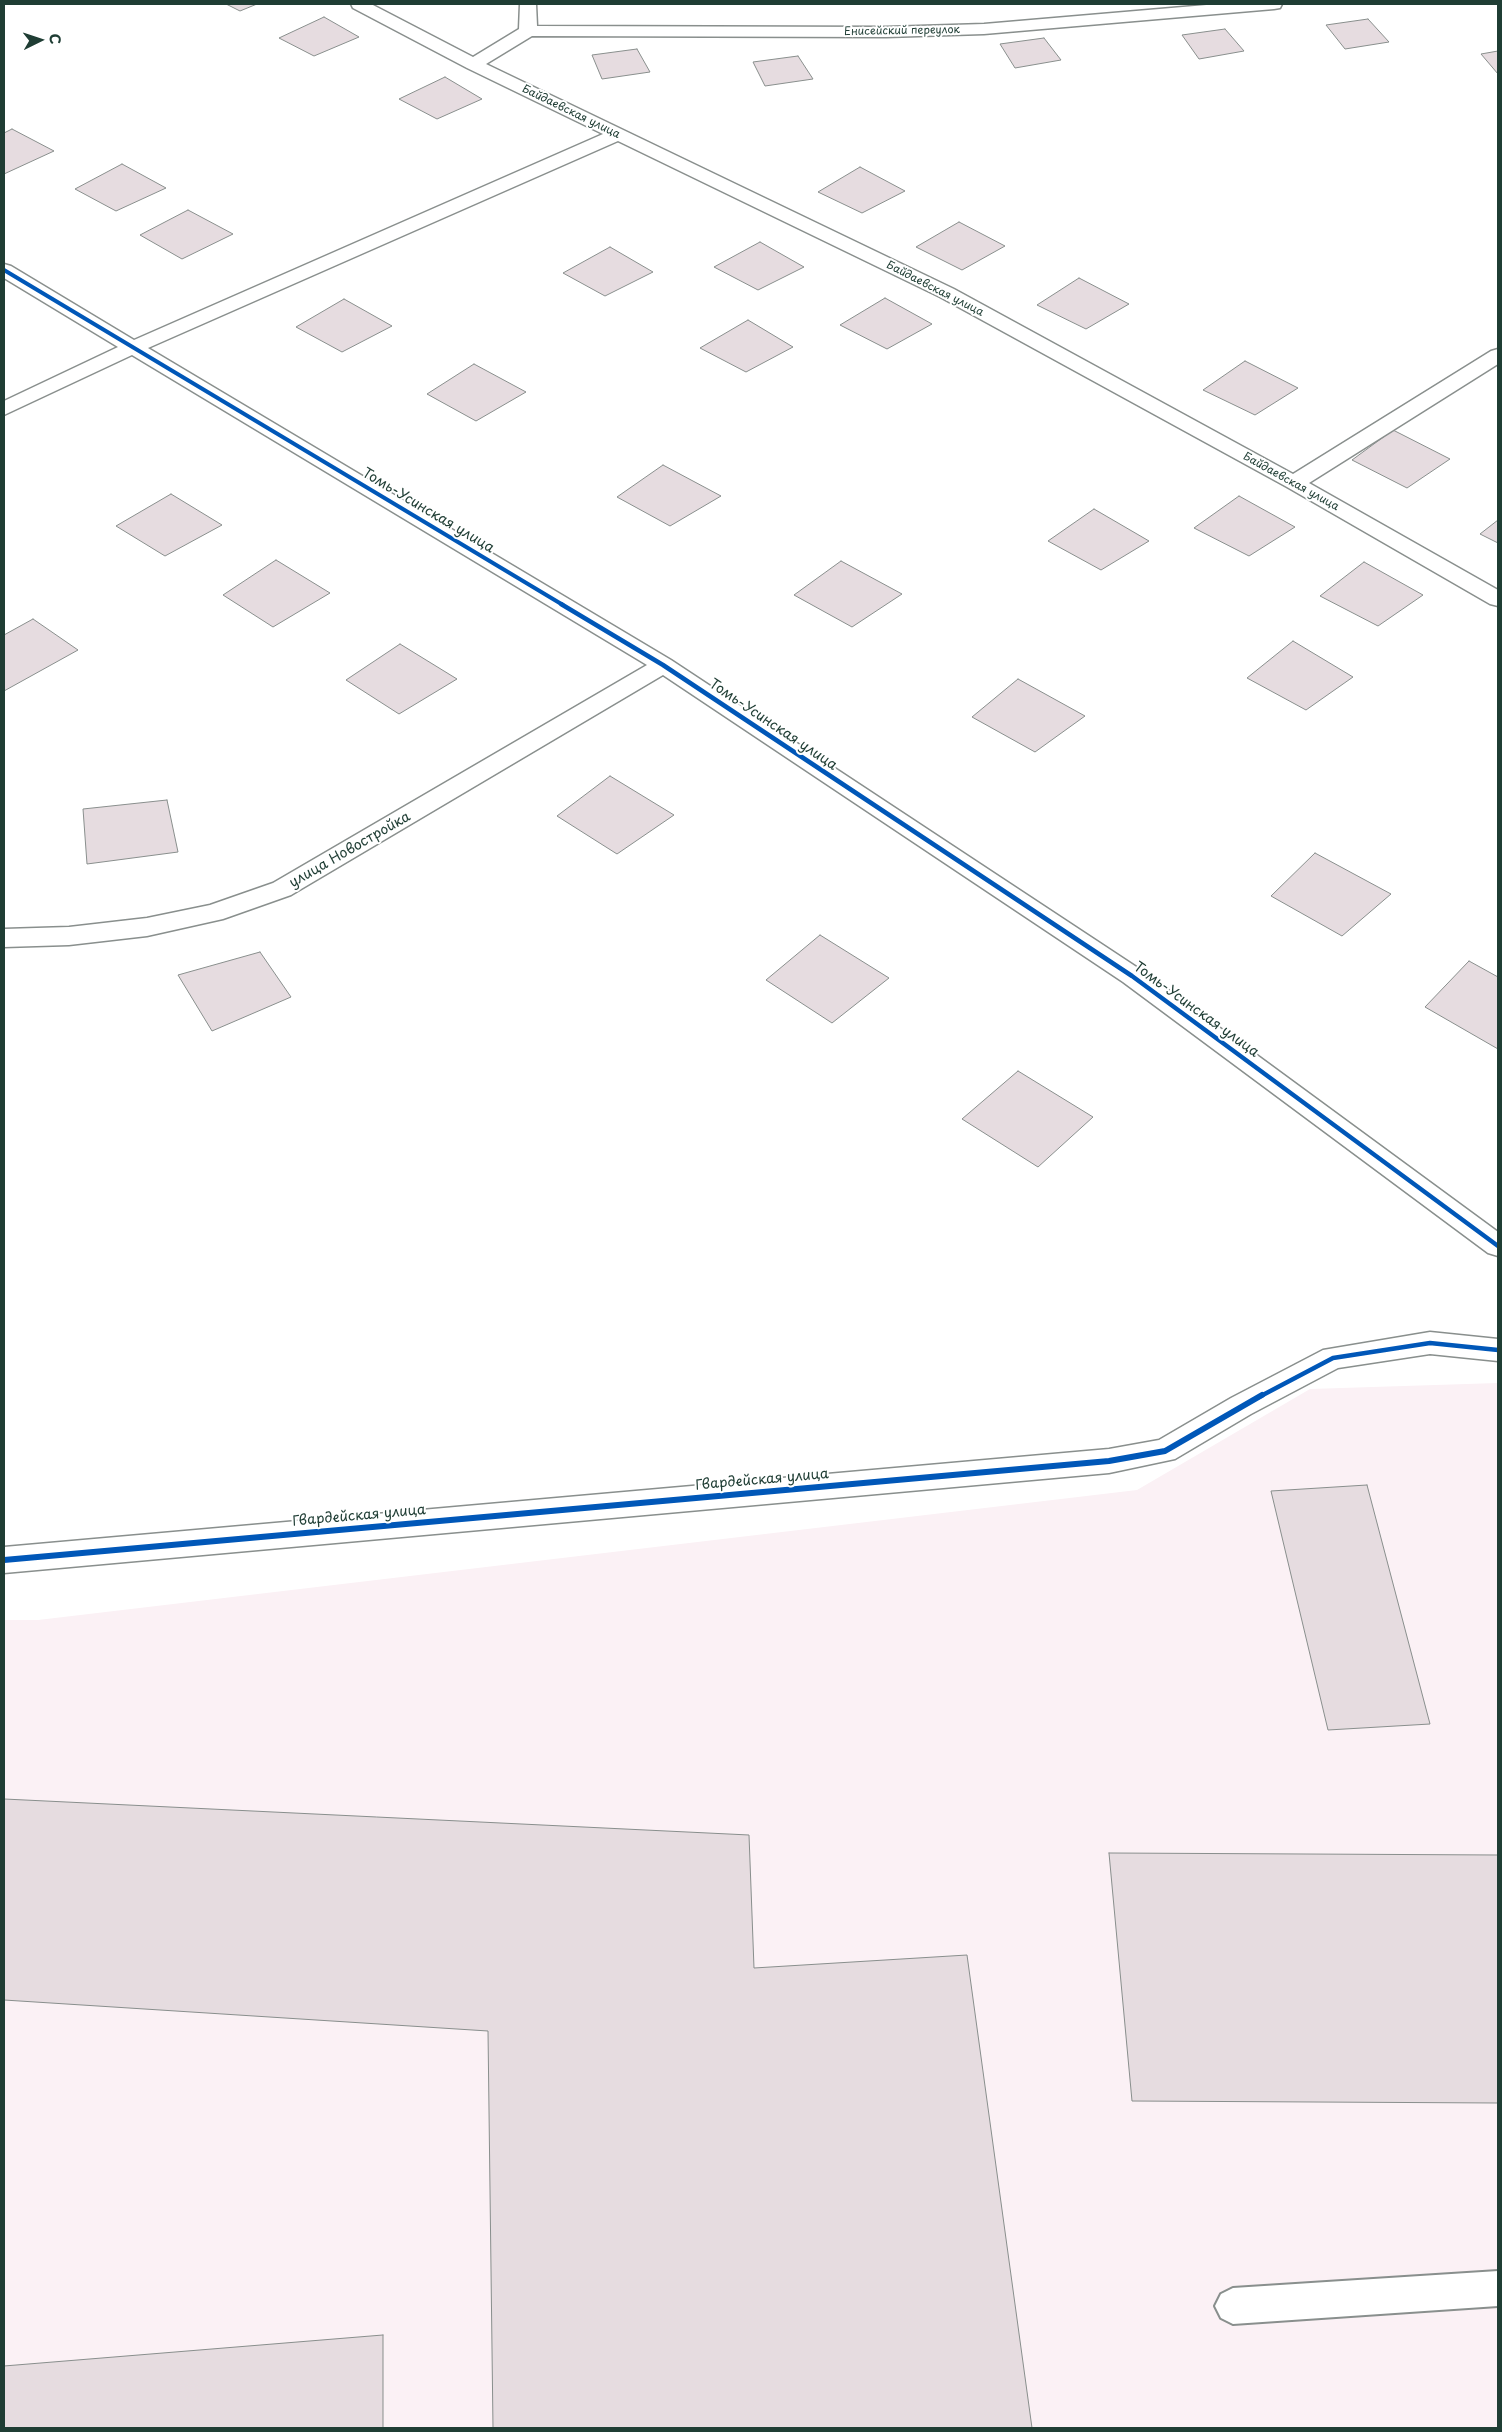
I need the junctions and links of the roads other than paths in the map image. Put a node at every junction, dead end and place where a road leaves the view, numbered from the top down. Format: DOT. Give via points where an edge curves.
graph roads {
  1 [pos="360,4"];
  2 [pos="528,4"];
  3 [pos="1274,4"];
  4 [pos="528,31"];
  5 [pos="473,64"];
  6 [pos="618,134"];
  7 [pos="4,270"];
  8 [pos="134,347"];
  9 [pos="1498,355"];
  10 [pos="4,409"];
  11 [pos="1294,483"];
  12 [pos="1498,599"];
  13 [pos="664,665"];
  14 [pos="4,938"];
  15 [pos="1498,1246"];
  16 [pos="1498,1350"];
  17 [pos="4,1560"];
  18 [pos="1498,2288"];
  19 [pos="1234,2306"];
  1 -- 5 [label="street, Байдаевская улица"];
  2 -- 4 [label="street"];
  3 -- 4 [label="street, Енисейский переулок" via="984,29 886,32"];
  4 -- 5 [label="street"];
  5 -- 6 [label="street, Байдаевская улица"];
  6 -- 8 [label="street"];
  6 -- 11 [label="street, Байдаевская улица" via="946,293"];
  7 -- 8 [label="street, Томь-Усинская улица"];
  8 -- 10 [label="street"];
  8 -- 13 [label="street, Томь-Усинская улица"];
  9 -- 11 [label="street"];
  11 -- 12 [label="street, Байдаевская улица"];
  13 -- 14 [label="street, улица Новостройка" via="282,889 214,913 147,927 69,936"];
  13 -- 15 [label="street, Томь-Усинская улица" via="1132,976"];
  16 -- 17 [label="street, Гвардейская улица" via="1430,1343 1333,1358 1241,1406 1165,1451 1110,1460"];
  18 -- 19 [label="lane"];
}
